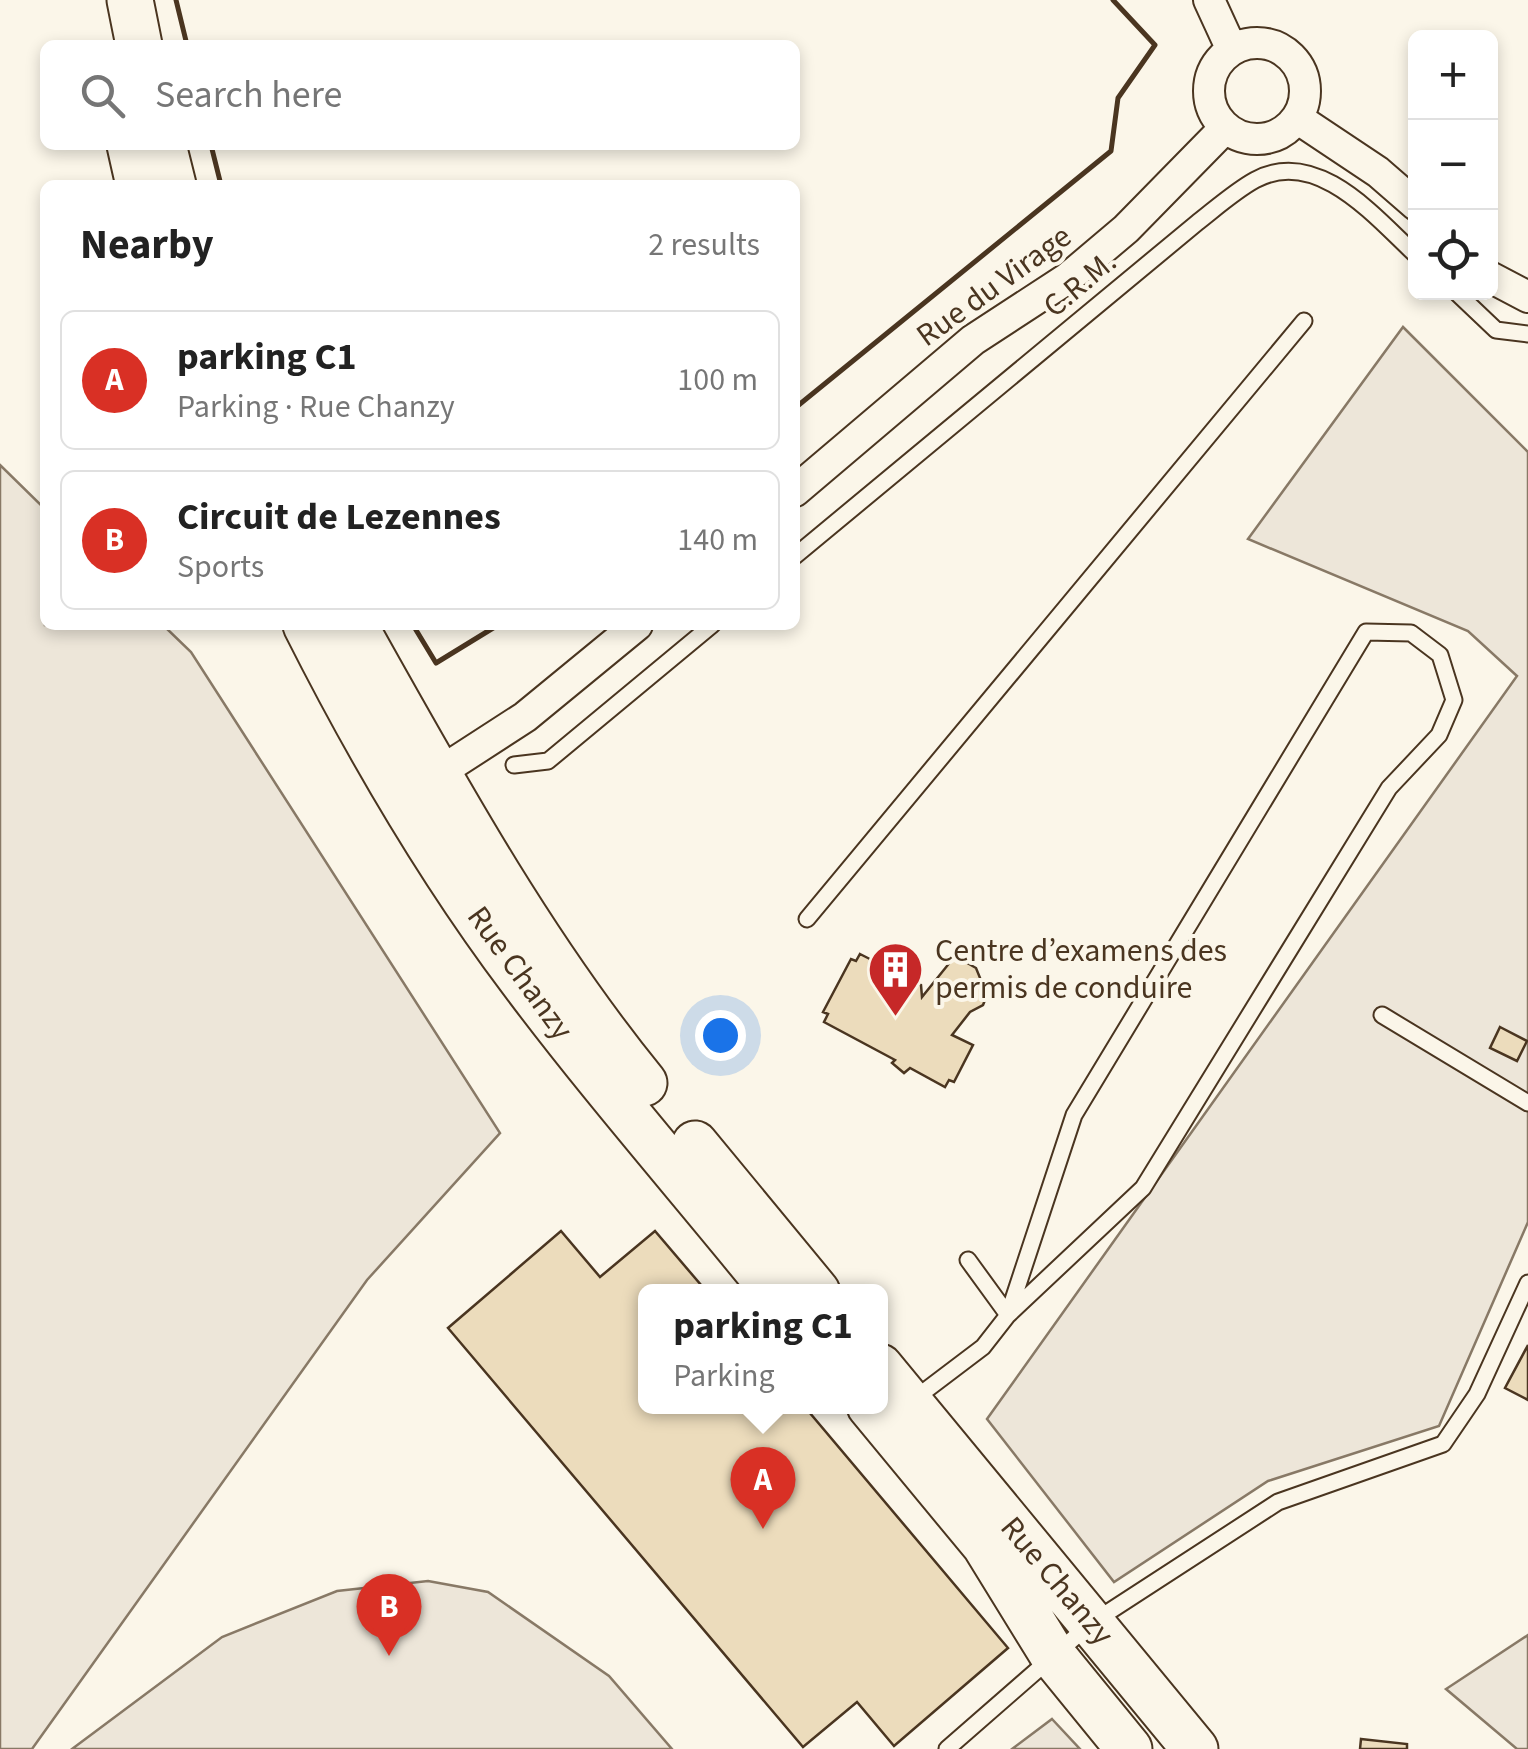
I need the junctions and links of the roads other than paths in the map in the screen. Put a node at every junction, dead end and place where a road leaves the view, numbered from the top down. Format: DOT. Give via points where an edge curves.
graph roads {
  1 [pos="107,0"];
  2 [pos="130,0"];
  3 [pos="1209,0"];
  4 [pos="112,40"];
  5 [pos="138,40"];
  6 [pos="1232,50"];
  7 [pos="1297,118"];
  8 [pos="1225,128"];
  9 [pos="131,150"];
  10 [pos="164,150"];
  11 [pos="138,180"];
  12 [pos="173,180"];
  13 [pos="1408,198"];
  14 [pos="1408,248"];
  15 [pos="1498,284"];
  16 [pos="1528,298"];
  17 [pos="1464,300"];
  18 [pos="1304,321"];
  19 [pos="1528,334"];
  20 [pos="800,487"];
  21 [pos="800,552"];
  22 [pos="309,630"];
  23 [pos="357,630"];
  24 [pos="631,630"];
  25 [pos="706,630"];
  26 [pos="514,765"];
  27 [pos="440,772"];
  28 [pos="402,797"];
  29 [pos="807,919"];
  30 [pos="1382,1015"];
  31 [pos="1528,1103"];
  32 [pos="968,1260"];
  33 [pos="1528,1283"];
  34 [pos="769,1284"];
  35 [pos="810,1284"];
  36 [pos="1008,1315"];
  37 [pos="890,1405"];
  38 [pos="1090,1624"];
  39 [pos="1054,1657"];
  40 [pos="947,1749"];
  41 [pos="1129,1749"];
  42 [pos="1195,1749"];
  1 -- 4 [label="main road"];
  2 -- 5 [label="main road"];
  3 -- 6 [label="street"];
  6 -- 7 [label="street" via="1264,44 1291,58 1304,84"];
  6 -- 8 [label="street" via="1212,74 1208,93"];
  7 -- 8 [label="street" via="1263,139"];
  7 -- 13 [label="street"];
  8 -- 20 [label="street, Rue du Virage" via="1112,242 973,340"];
  9 -- 11 [label="main road"];
  10 -- 12 [label="main road"];
  14 -- 21 [label="lane, C.R.M." via="1347,191 1282,171 1257,178"];
  15 -- 16 [label="street"];
  17 -- 19 [label="lane" via="1496,330"];
  18 -- 29 [label="lane"];
  22 -- 28 [label="main road, Rue Chanzy"];
  23 -- 27 [label="main road, Rue Chanzy"];
  24 -- 27 [label="street" via="537,708"];
  25 -- 26 [label="lane" via="548,761"];
  27 -- 28 [label="street"];
  27 -- 35 [label="main road, Rue Chanzy" via="532,930 602,1032"];
  28 -- 34 [label="main road, Rue Chanzy" via="522,979"];
  30 -- 31 [label="lane"];
  32 -- 36 [label="lane"];
  33 -- 38 [label="lane" via="1476,1394 1443,1444 1278,1502"];
  36 -- 36 [label="lane" via="1142,1188 1388,788 1440,736 1454,700 1440,655 1410,633 1366,632 1074,1115"];
  36 -- 37 [label="lane" via="982,1347"];
  37 -- 38 [label="main road, Rue Chanzy"];
  37 -- 39 [label="main road, Rue Chanzy"];
  38 -- 39 [label="lane"];
  38 -- 42 [label="main road, Rue Chanzy"];
  39 -- 40 [label="lane"];
  39 -- 41 [label="main road, Rue Chanzy"];
}
